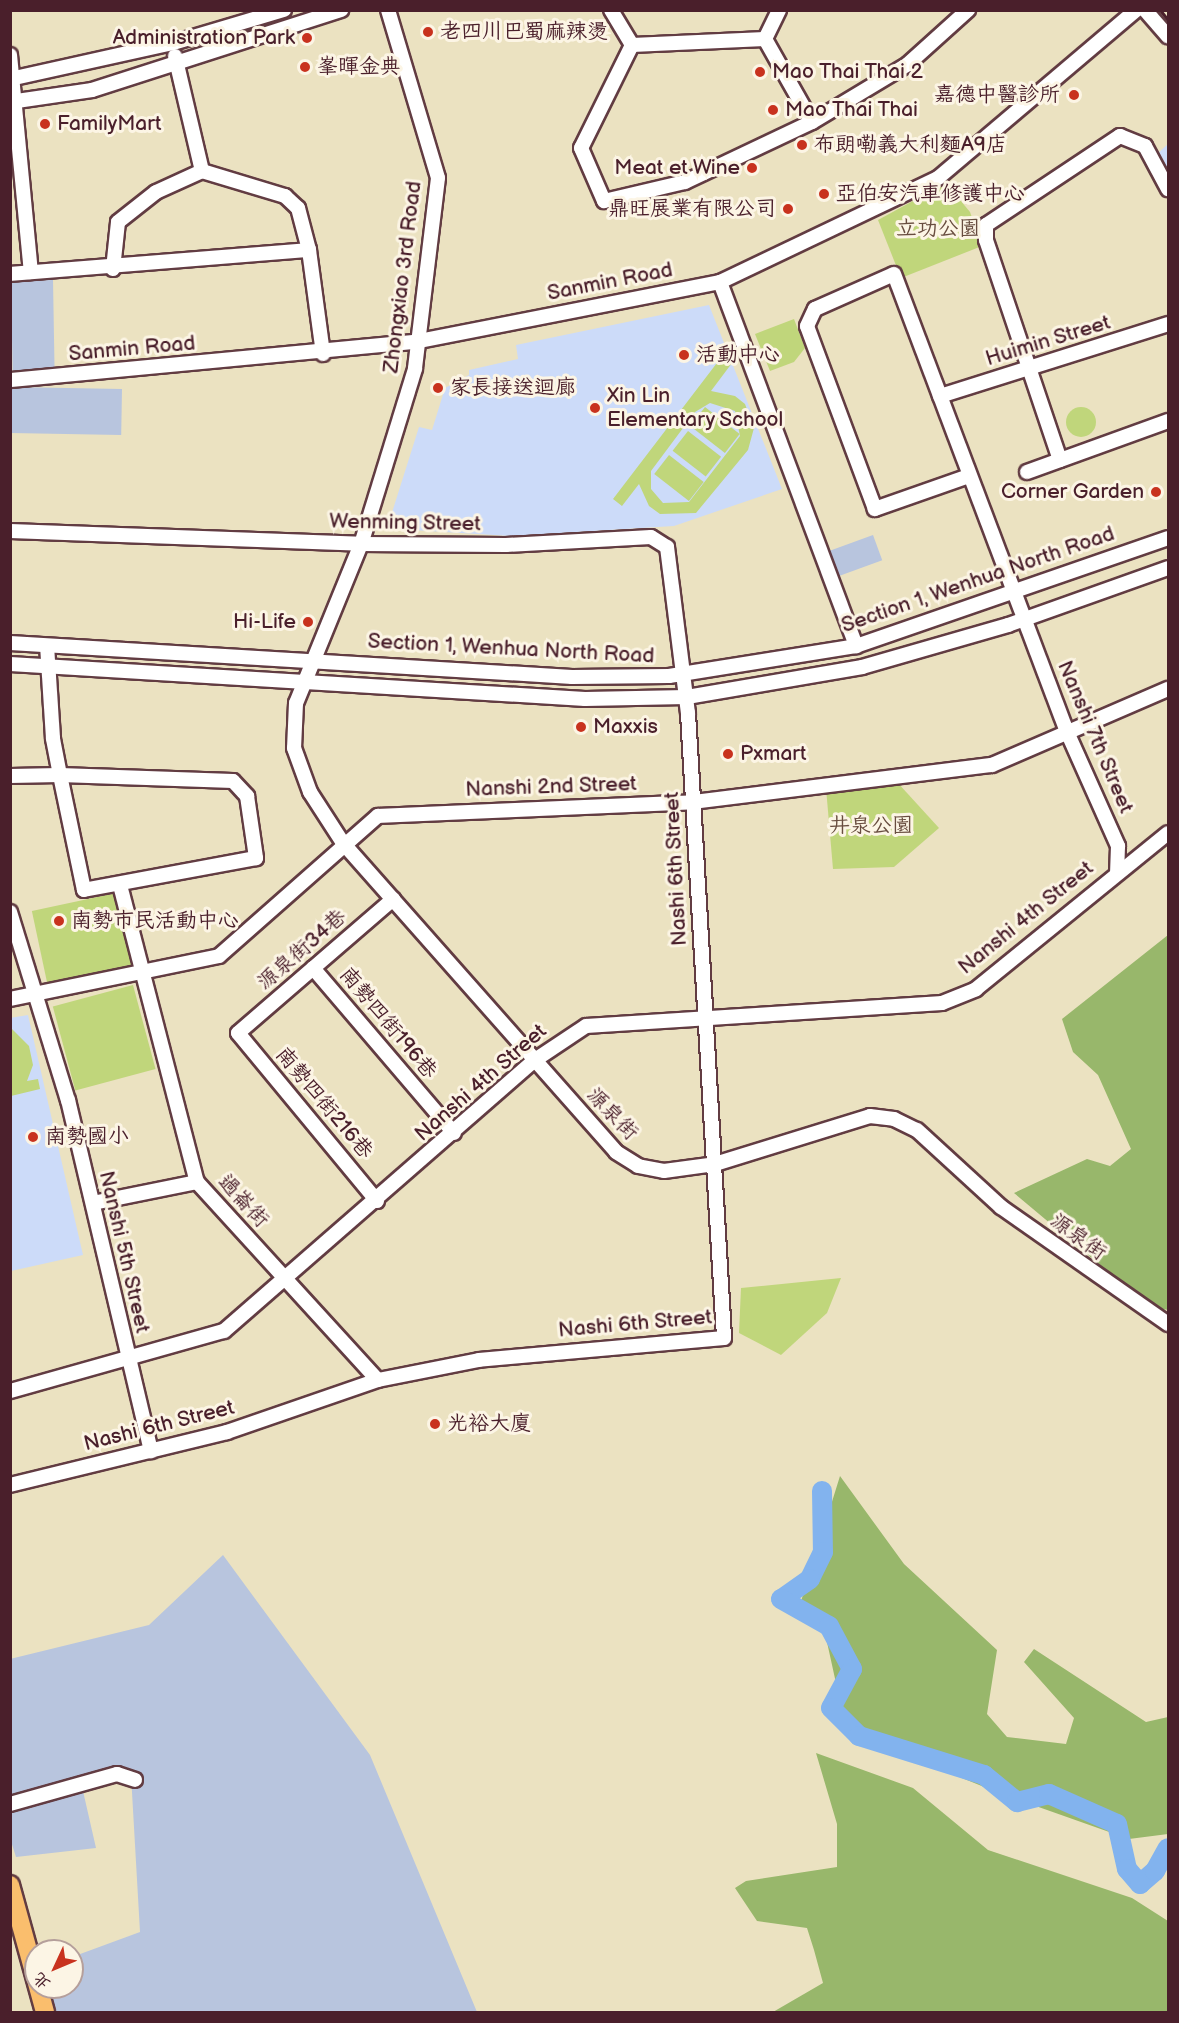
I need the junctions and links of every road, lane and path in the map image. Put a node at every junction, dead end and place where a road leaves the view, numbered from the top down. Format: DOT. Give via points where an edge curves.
graph roads {
  1 [pos="284,10"];
  2 [pos="341,10"];
  3 [pos="388,10"];
  4 [pos="611,10"];
  5 [pos="779,10"];
  6 [pos="968,10"];
  7 [pos="1136,10"];
  8 [pos="1145,10"];
  9 [pos="1168,36"];
  10 [pos="765,39"];
  11 [pos="173,43"];
  12 [pos="632,45"];
  13 [pos="10,55"];
  14 [pos="177,63"];
  15 [pos="13,79"];
  16 [pos="14,101"];
  17 [pos="812,123"];
  18 [pos="202,171"];
  19 [pos="1168,189"];
  20 [pos="309,250"];
  21 [pos="113,269"];
  22 [pos="31,273"];
  23 [pos="10,274"];
  24 [pos="720,282"];
  25 [pos="1168,324"];
  26 [pos="419,341"];
  27 [pos="323,354"];
  28 [pos="1031,368"];
  29 [pos="10,380"];
  30 [pos="940,396"];
  31 [pos="1168,421"];
  32 [pos="1060,460"];
  33 [pos="1027,472"];
  34 [pos="969,476"];
  35 [pos="10,531"];
  36 [pos="1168,538"];
  37 [pos="361,544"];
  38 [pos="1168,568"];
  39 [pos="1013,591"];
  40 [pos="1024,620"];
  41 [pos="10,643"];
  42 [pos="47,646"];
  43 [pos="856,646"];
  44 [pos="314,660"];
  45 [pos="10,664"];
  46 [pos="46,667"];
  47 [pos="684,674"];
  48 [pos="303,682"];
  49 [pos="1168,689"];
  50 [pos="687,697"];
  51 [pos="1068,734"];
  52 [pos="60,775"];
  53 [pos="10,776"];
  54 [pos="693,802"];
  55 [pos="1168,833"];
  56 [pos="343,843"];
  57 [pos="1117,872"];
  58 [pos="120,885"];
  59 [pos="393,899"];
  60 [pos="10,912"];
  61 [pos="313,968"];
  62 [pos="140,976"];
  63 [pos="38,993"];
  64 [pos="10,999"];
  65 [pos="704,1018"];
  66 [pos="238,1033"];
  67 [pos="535,1060"];
  68 [pos="454,1133"];
  69 [pos="715,1164"];
  70 [pos="197,1182"];
  71 [pos="377,1201"];
  72 [pos="93,1203"];
  73 [pos="286,1278"];
  74 [pos="1168,1324"];
  75 [pos="126,1357"];
  76 [pos="378,1380"];
  77 [pos="10,1391"];
  78 [pos="151,1451"];
  79 [pos="10,1485"];
  80 [pos="135,1780"];
  81 [pos="10,1804"];
  82 [pos="10,1885"];
  83 [pos="45,2013"];
  1 -- 11 [label="street"];
  2 -- 14 [label="street"];
  3 -- 26 [label="street, Zhongxiao 3rd Road" via="438,178"];
  4 -- 12 [label="street"];
  5 -- 10 [label="street"];
  6 -- 17 [label="street" via="908,64"];
  7 -- 24 [label="street, Sanmin Road" via="938,178"];
  8 -- 9 [label="street"];
  10 -- 12 [label="street"];
  10 -- 17 [label="street"];
  11 -- 14 [label="street"];
  11 -- 15 [label="street"];
  12 -- 17 [label="street" via="581,148 604,201 685,182"];
  13 -- 15 [label="street"];
  14 -- 16 [label="street" via="92,90"];
  14 -- 18 [label="street"];
  15 -- 16 [label="street"];
  16 -- 22 [label="street"];
  18 -- 20 [label="street" via="285,196 298,208"];
  18 -- 21 [label="street" via="156,192 118,222"];
  19 -- 28 [label="street" via="1145,146 1120,136 989,220 986,240"];
  20 -- 21 [label="street"];
  20 -- 27 [label="street"];
  21 -- 22 [label="street"];
  22 -- 23 [label="street"];
  24 -- 26 [label="street, Sanmin Road"];
  24 -- 43 [label="street"];
  25 -- 28 [label="street, Huimin Street"];
  26 -- 27 [label="street, Sanmin Road"];
  26 -- 37 [label="street, Zhongxiao 3rd Road"];
  27 -- 29 [label="street, Sanmin Road"];
  28 -- 30 [label="street, Huimin Street"];
  28 -- 32 [label="street"];
  30 -- 34 [label="street, Nanshi 7th Street"];
  30 -- 34 [label="street, Nanshi 7th Street" via="894,274 821,304 809,316 807,326 875,509"];
  31 -- 32 [label="street"];
  32 -- 33 [label="street"];
  34 -- 39 [label="street, Nanshi 7th Street"];
  35 -- 37 [label="street, Wenming Street"];
  36 -- 39 [label="street, Section 1, Wenhua North Road"];
  37 -- 44 [label="street, Zhongxiao 3rd Road"];
  37 -- 47 [label="street, Wenming Street" via="659,540 670,557"];
  38 -- 40 [label="street, Section 1, Wenhua North Road"];
  39 -- 40 [label="street, Nanshi 7th Street"];
  39 -- 43 [label="street, Section 1, Wenhua North Road"];
  40 -- 50 [label="street, Section 1, Wenhua North Road" via="862,667"];
  40 -- 51 [label="street, Nanshi 7th Street"];
  41 -- 42 [label="street, Section 1, Wenhua North Road"];
  42 -- 44 [label="street, Section 1, Wenhua North Road"];
  42 -- 46 [label="street"];
  43 -- 47 [label="street, Section 1, Wenhua North Road"];
  44 -- 47 [label="street, Section 1, Wenhua North Road" via="629,679"];
  44 -- 48 [label="street, Zhongxiao 3rd Road"];
  45 -- 46 [label="street, Section 1, Wenhua North Road"];
  46 -- 48 [label="street, Section 1, Wenhua North Road"];
  46 -- 52 [label="street"];
  47 -- 50 [label="street, Nashi 6th Street"];
  48 -- 50 [label="street, Section 1, Wenhua North Road" via="585,699"];
  48 -- 56 [label="street, 源泉街" via="291,725 294,748 309,792"];
  49 -- 51 [label="street, Nanshi 2nd Street"];
  50 -- 54 [label="street, Nashi 6th Street"];
  51 -- 54 [label="street, Nanshi 2nd Street" via="993,765"];
  51 -- 57 [label="street, Nanshi 7th Street" via="1118,846"];
  52 -- 53 [label="street"];
  52 -- 58 [label="street" via="84,890"];
  52 -- 58 [label="street" via="233,781 247,796 256,858"];
  54 -- 56 [label="street, Nanshi 2nd Street" via="378,816"];
  54 -- 65 [label="street, Nashi 6th Street"];
  55 -- 57 [label="street, Nanshi 4th Street"];
  56 -- 59 [label="street, 源泉街"];
  56 -- 62 [label="street, Nanshi 2nd Street" via="219,956"];
  57 -- 65 [label="street, Nanshi 4th Street" via="976,989 942,1003"];
  58 -- 62 [label="street, 過崙街"];
  59 -- 61 [label="street, 源泉街34巷"];
  59 -- 67 [label="street, 源泉街"];
  60 -- 63 [label="street, Nanshi 5th Street"];
  61 -- 66 [label="street, 源泉街34巷"];
  61 -- 68 [label="street, 南勢四街196巷"];
  62 -- 63 [label="street, Nanshi 2nd Street"];
  62 -- 70 [label="street, 過崙街"];
  63 -- 64 [label="street, Nanshi 2nd Street"];
  63 -- 72 [label="street, Nanshi 5th Street"];
  65 -- 67 [label="street, Nanshi 4th Street" via="586,1026"];
  65 -- 69 [label="street, Nashi 6th Street"];
  66 -- 71 [label="street, 南勢四街216巷"];
  67 -- 68 [label="street, Nanshi 4th Street"];
  67 -- 69 [label="street, 源泉街" via="616,1152 638,1166 664,1171"];
  68 -- 71 [label="street, Nanshi 4th Street"];
  69 -- 74 [label="street, 源泉街" via="870,1116 894,1119 917,1130 1001,1207"];
  69 -- 76 [label="street, Nashi 6th Street" via="724,1338 479,1360"];
  70 -- 72 [label="street"];
  70 -- 73 [label="street, 過崙街"];
  71 -- 73 [label="street, Nanshi 4th Street"];
  72 -- 75 [label="street, Nanshi 5th Street"];
  73 -- 75 [label="street, Nanshi 4th Street" via="224,1331"];
  73 -- 76 [label="street, 過崙街"];
  75 -- 77 [label="street, Nanshi 4th Street"];
  75 -- 78 [label="street, Nanshi 5th Street"];
  76 -- 78 [label="street, Nashi 6th Street" via="227,1432"];
  78 -- 79 [label="street, Nashi 6th Street"];
  80 -- 81 [label="street" via="117,1774"];
  82 -- 83 [label="main road"];
}
